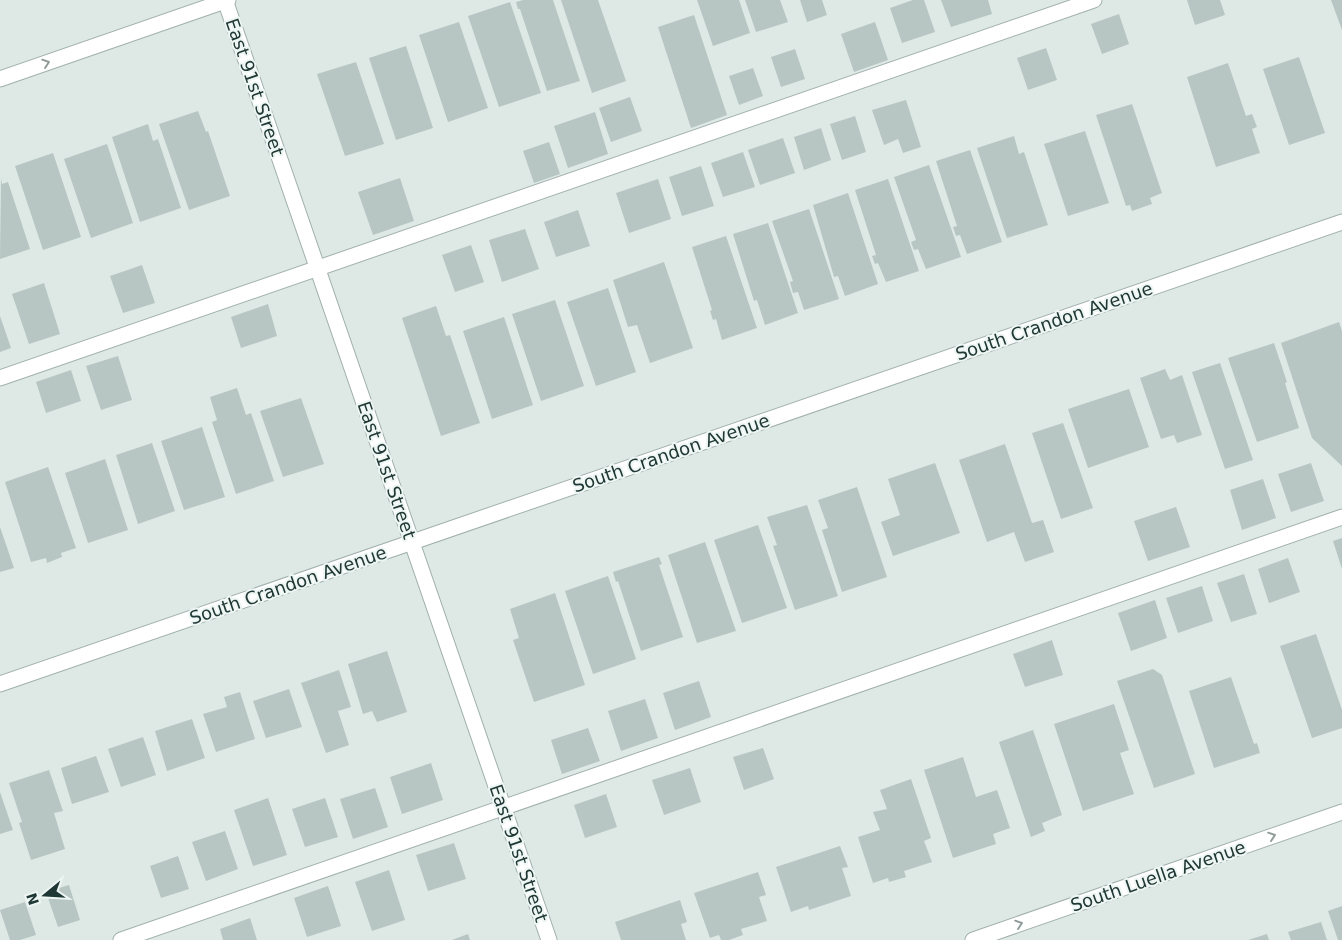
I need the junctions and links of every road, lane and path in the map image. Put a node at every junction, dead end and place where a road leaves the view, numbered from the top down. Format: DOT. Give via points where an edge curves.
graph roads {
  1 [pos="226,0"];
  2 [pos="1094,0"];
  3 [pos="0,79"];
  4 [pos="1342,222"];
  5 [pos="318,268"];
  6 [pos="0,378"];
  7 [pos="1342,517"];
  8 [pos="412,542"];
  9 [pos="0,684"];
  10 [pos="503,807"];
  11 [pos="1342,812"];
  12 [pos="121,940"];
  13 [pos="549,940"];
  14 [pos="973,940"];
  3 -- 1 [label="street, one-way"];
  1 -- 5 [label="street, East 91st Street"];
  2 -- 5 [label="street"];
  4 -- 8 [label="street, South Crandon Avenue"];
  5 -- 6 [label="street"];
  5 -- 8 [label="street, East 91st Street"];
  7 -- 10 [label="street"];
  8 -- 9 [label="street, South Crandon Avenue"];
  8 -- 10 [label="street, East 91st Street"];
  10 -- 12 [label="street"];
  10 -- 13 [label="street, East 91st Street"];
  14 -- 11 [label="street, South Luella Avenue, one-way"];
}
